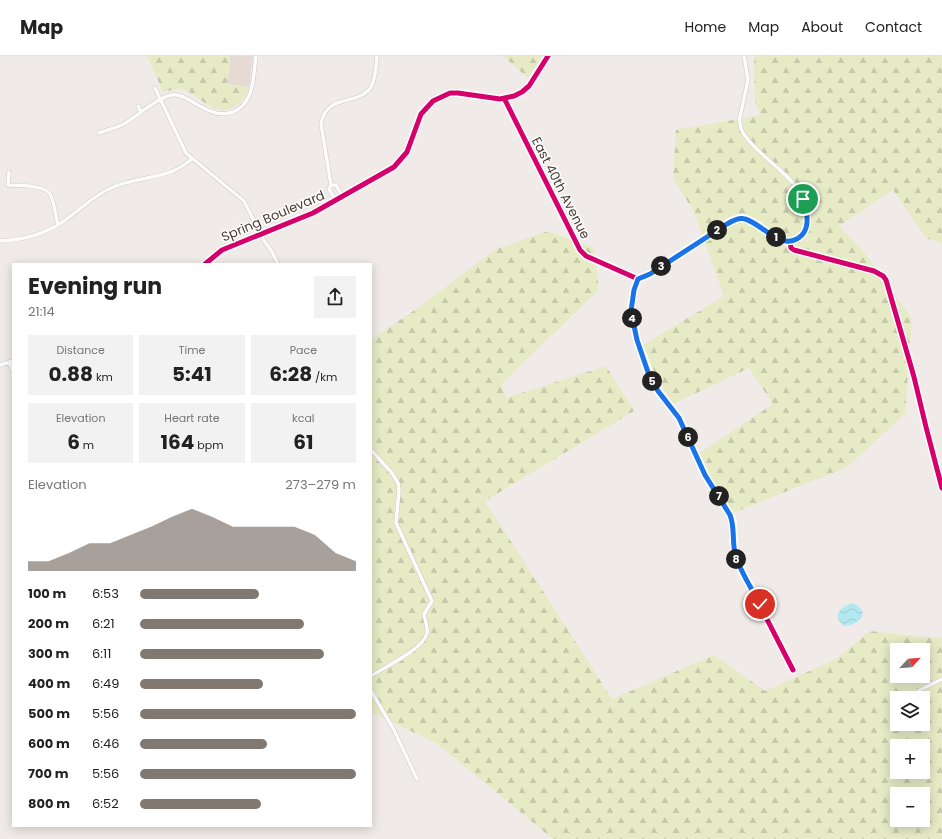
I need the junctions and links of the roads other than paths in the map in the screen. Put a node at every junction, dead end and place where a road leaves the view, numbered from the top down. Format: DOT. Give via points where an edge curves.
graph roads {
  1 [pos="256,56"];
  2 [pos="377,56"];
  3 [pos="548,56"];
  4 [pos="744,56"];
  5 [pos="155,88"];
  6 [pos="504,98"];
  7 [pos="160,100"];
  8 [pos="138,106"];
  9 [pos="141,112"];
  10 [pos="98,133"];
  11 [pos="192,159"];
  12 [pos="9,172"];
  13 [pos="331,186"];
  14 [pos="343,197"];
  15 [pos="336,201"];
  16 [pos="58,225"];
  17 [pos="260,233"];
  18 [pos="0,241"];
  19 [pos="790,242"];
  20 [pos="205,263"];
  21 [pos="277,263"];
  22 [pos="630,276"];
  23 [pos="638,279"];
  24 [pos="635,287"];
  25 [pos="11,362"];
  26 [pos="0,366"];
  27 [pos="372,451"];
  28 [pos="942,488"];
  29 [pos="793,670"];
  30 [pos="372,675"];
  31 [pos="942,679"];
  32 [pos="918,691"];
  33 [pos="372,693"];
  34 [pos="417,779"];
  1 -- 7 [label="street" via="249,97 245,104 235,111 214,113 176,95"];
  2 -- 13 [label="street" via="374,81 368,91 335,104 325,111 322,117"];
  3 -- 6 [label="street, Spring Boulevard" via="529,86 522,92"];
  4 -- 19 [label="street" via="748,80 740,117 741,128 759,152 796,186 806,208 806,229"];
  5 -- 7 [label="street"];
  6 -- 14 [label="street, Spring Boulevard" via="450,93 433,101 421,114 412,143 401,160 394,167"];
  6 -- 22 [label="street, East 40th Avenue" via="580,250 586,256"];
  7 -- 9 [label="street"];
  7 -- 11 [label="street" via="182,148"];
  8 -- 9 [label="street"];
  9 -- 10 [label="street" via="121,125"];
  11 -- 16 [label="street" via="172,171 112,187 94,197"];
  11 -- 17 [label="street" via="244,201"];
  12 -- 16 [label="street" via="8,185 28,186 48,192"];
  13 -- 14 [label="street" via="336,185"];
  13 -- 15 [label="street" via="329,189"];
  14 -- 15 [label="street, Spring Boulevard"];
  15 -- 17 [label="street, Spring Boulevard" via="313,213"];
  16 -- 18 [label="street" via="29,238"];
  17 -- 20 [label="street, Spring Boulevard" via="222,250"];
  17 -- 21 [label="street"];
  19 -- 23 [label="street" via="783,241 744,218 737,219"];
  19 -- 28 [label="street" via="794,250 873,271 884,278 914,377"];
  22 -- 23 [label="street, East 40th Avenue"];
  22 -- 24 [label="street" via="635,282"];
  23 -- 24 [label="street"];
  24 -- 29 [label="street" via="631,311 633,327 650,378 679,418 705,475 728,511 736,559"];
  25 -- 26 [label="street"];
  27 -- 30 [label="street" via="398,483 396,523 432,601 424,614 427,634 421,642"];
  31 -- 32 [label="street"];
  33 -- 34 [label="street" via="393,728"];
}
